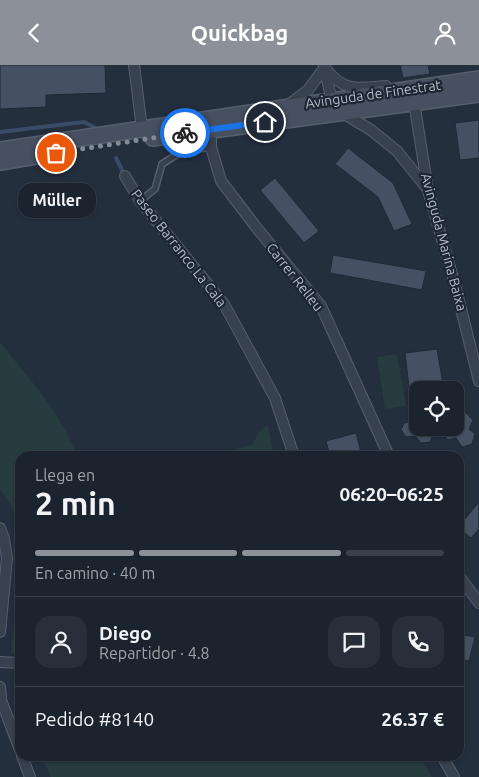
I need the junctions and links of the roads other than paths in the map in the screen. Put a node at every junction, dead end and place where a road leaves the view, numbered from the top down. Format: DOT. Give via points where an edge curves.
graph roads {
  1 [pos="134,65"];
  2 [pos="325,66"];
  3 [pos="333,78"];
  4 [pos="479,79"];
  5 [pos="432,86"];
  6 [pos="391,92"];
  7 [pos="479,94"];
  8 [pos="414,102"];
  9 [pos="337,106"];
  10 [pos="282,107"];
  11 [pos="142,129"];
  12 [pos="211,130"];
  13 [pos="211,147"];
  14 [pos="0,150"];
  15 [pos="0,162"];
  16 [pos="125,176"];
  17 [pos="428,190"];
  18 [pos="140,201"];
  19 [pos="479,381"];
  20 [pos="292,451"];
  21 [pos="387,451"];
  22 [pos="0,528"];
  23 [pos="464,583"];
  24 [pos="479,603"];
  25 [pos="0,632"];
  26 [pos="0,662"];
  27 [pos="15,663"];
  28 [pos="0,687"];
  29 [pos="15,737"];
  30 [pos="24,761"];
  31 [pos="445,761"];
  32 [pos="30,777"];
  33 [pos="454,777"];
  1 -- 11 [label="street"];
  2 -- 3 [label="street"];
  2 -- 9 [label="street" via="330,93"];
  2 -- 10 [label="street" via="308,91"];
  3 -- 5 [label="street" via="354,89 416,84"];
  3 -- 9 [label="street" via="337,88"];
  4 -- 5 [label="main road, Avinguda de Finestrat"];
  5 -- 6 [label="main road, Avinguda de Finestrat"];
  5 -- 8 [label="street, Avinguda de Finestrat" via="416,95"];
  6 -- 8 [label="street, Avinguda de Finestrat"];
  6 -- 9 [label="main road, Avinguda de Finestrat"];
  7 -- 8 [label="main road, Avinguda de Finestrat"];
  8 -- 9 [label="main road, Avinguda de Finestrat"];
  8 -- 17 [label="street, Avinguda Marina Baixa"];
  9 -- 10 [label="main road, Avinguda de Finestrat"];
  9 -- 12 [label="main road, Avinguda de Finestrat" via="321,114"];
  9 -- 17 [label="street" via="397,151"];
  10 -- 11 [label="main road, Avinguda de Finestrat"];
  11 -- 14 [label="main road, Avinguda de Finestrat"];
  12 -- 13 [label="street, Carrer Relleu"];
  12 -- 15 [label="main road, Avinguda de Finestrat"];
  13 -- 18 [label="lane" via="181,152 162,164 155,189"];
  13 -- 21 [label="street, Carrer Relleu" via="221,181 321,306"];
  16 -- 18 [label="street, Paseo Barranco La Cala"];
  17 -- 19 [label="street, Avinguda Marina Baixa"];
  18 -- 20 [label="street, Paseo Barranco La Cala" via="224,305 275,398"];
  22 -- 25 [label="street" via="7,558"];
  23 -- 24 [label="street"];
  26 -- 27 [label="street"];
  28 -- 29 [label="street" via="1,700"];
  30 -- 32 [label="street"];
  31 -- 33 [label="street"];
}
